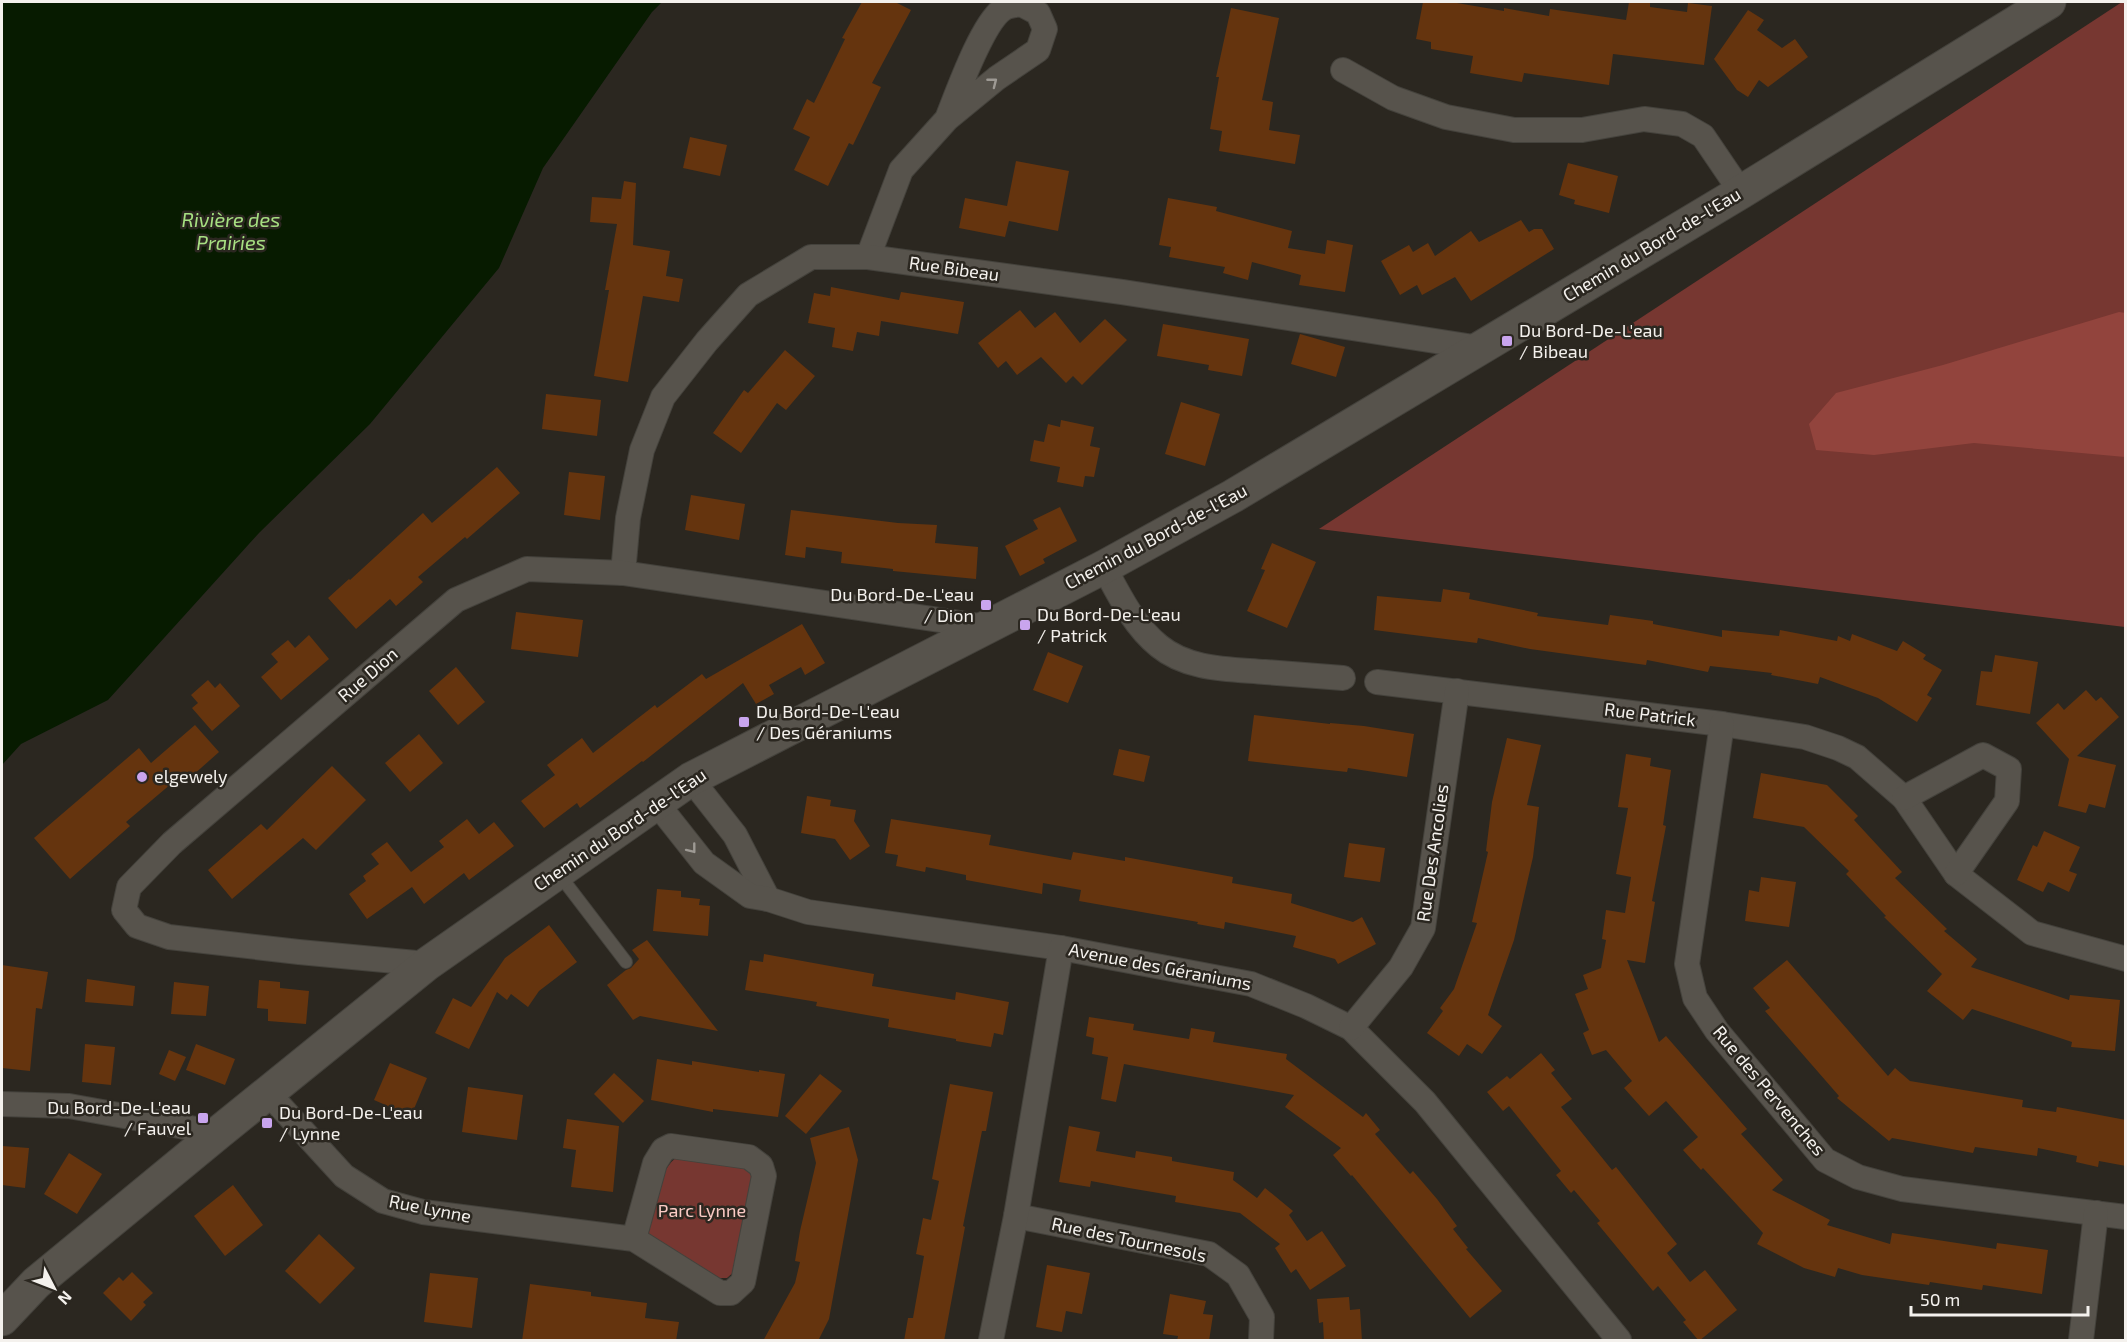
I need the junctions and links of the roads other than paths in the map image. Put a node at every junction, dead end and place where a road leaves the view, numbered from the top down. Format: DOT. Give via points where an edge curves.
graph roads {
  1 [pos="2049,2"];
  2 [pos="1343,70"];
  3 [pos="947,119"];
  4 [pos="1741,192"];
  5 [pos="868,257"];
  6 [pos="1480,348"];
  7 [pos="1104,567"];
  8 [pos="624,573"];
  9 [pos="987,627"];
  10 [pos="1343,678"];
  11 [pos="1377,682"];
  12 [pos="1457,691"];
  13 [pos="1722,724"];
  14 [pos="690,779"];
  15 [pos="1904,798"];
  16 [pos="659,801"];
  17 [pos="557,872"];
  18 [pos="1956,874"];
  19 [pos="768,898"];
  20 [pos="1060,948"];
  21 [pos="2126,959"];
  22 [pos="626,962"];
  23 [pos="427,964"];
  24 [pos="1351,1028"];
  25 [pos="268,1093"];
  26 [pos="2,1104"];
  27 [pos="218,1132"];
  28 [pos="2096,1214"];
  29 [pos="1016,1216"];
  30 [pos="2126,1217"];
  31 [pos="634,1239"];
  32 [pos="2,1319"];
  33 [pos="991,1341"];
  34 [pos="1261,1341"];
  35 [pos="1619,1341"];
  36 [pos="2081,1341"];
  1 -- 4 [label="street, Chemin du Bord-de-l'Eau"];
  2 -- 4 [label="street" via="1393,98 1446,117 1514,130 1582,130 1644,119 1682,123 1703,136"];
  3 -- 3 [label="street, one-way" via="1038,50 1045,29 1038,13 1021,4 1004,8 968,66"];
  3 -- 5 [label="street" via="901,170"];
  4 -- 6 [label="street, Chemin du Bord-de-l'Eau"];
  5 -- 6 [label="street, Rue Bibeau"];
  5 -- 8 [label="street, Rue Bibeau" via="812,257 748,295 707,340 663,397 642,450 628,518"];
  6 -- 7 [label="street, Chemin du Bord-de-l'Eau" via="1233,496"];
  7 -- 9 [label="street, Chemin du Bord-de-l'Eau"];
  7 -- 10 [label="street" via="1140,626 1158,646 1179,659 1208,667"];
  8 -- 9 [label="street, Rue Dion"];
  8 -- 23 [label="street, Rue Dion" via="527,569 456,600 171,843 129,887 124,910 137,926 169,937"];
  9 -- 14 [label="street, Chemin du Bord-de-l'Eau"];
  11 -- 12 [label="street, Rue Patrick"];
  12 -- 13 [label="street, Rue Patrick"];
  12 -- 24 [label="street, Rue Des Ancolies" via="1423,928 1401,967"];
  13 -- 15 [label="street, Rue Patrick" via="1805,737 1838,748 1857,757"];
  13 -- 28 [label="street, Rue des Pervenches" via="1687,964 1695,998 1718,1031 1825,1160 1858,1176 1902,1189"];
  14 -- 16 [label="street, Chemin du Bord-de-l'Eau"];
  14 -- 19 [label="street" via="735,835"];
  15 -- 18 [label="street, Rue Patrick"];
  15 -- 18 [label="street" via="1983,755 2009,769 2007,801"];
  16 -- 17 [label="street, Chemin du Bord-de-l'Eau"];
  16 -- 19 [label="street, Avenue des Géraniums, one-way" via="704,863 750,896"];
  17 -- 22 [label="lane"];
  17 -- 23 [label="street, Chemin du Bord-de-l'Eau"];
  18 -- 21 [label="street, Rue Patrick" via="2032,933"];
  19 -- 20 [label="street, Avenue des Géraniums" via="808,912"];
  20 -- 24 [label="street, Avenue des Géraniums" via="1251,984"];
  20 -- 29 [label="street"];
  23 -- 25 [label="street, Chemin du Bord-de-l'Eau"];
  24 -- 35 [label="street, Avenue des Géraniums" via="1425,1102"];
  25 -- 27 [label="street, Chemin du Bord-de-l'Eau"];
  25 -- 31 [label="street, Rue Lynne" via="344,1176 383,1201 423,1212"];
  26 -- 27 [label="street" via="69,1106"];
  27 -- 32 [label="street, Chemin du Bord-de-l'Eau" via="36,1283"];
  28 -- 30 [label="street, Rue des Pervenches"];
  28 -- 36 [label="street"];
  29 -- 33 [label="street"];
  29 -- 34 [label="street, Rue des Tournesols" via="1209,1254 1238,1275 1262,1317"];
  31 -- 31 [label="street, Rue Lynne" via="720,1293 731,1293 743,1282 764,1176 760,1166 749,1157 671,1146 663,1150 655,1163"];
}
